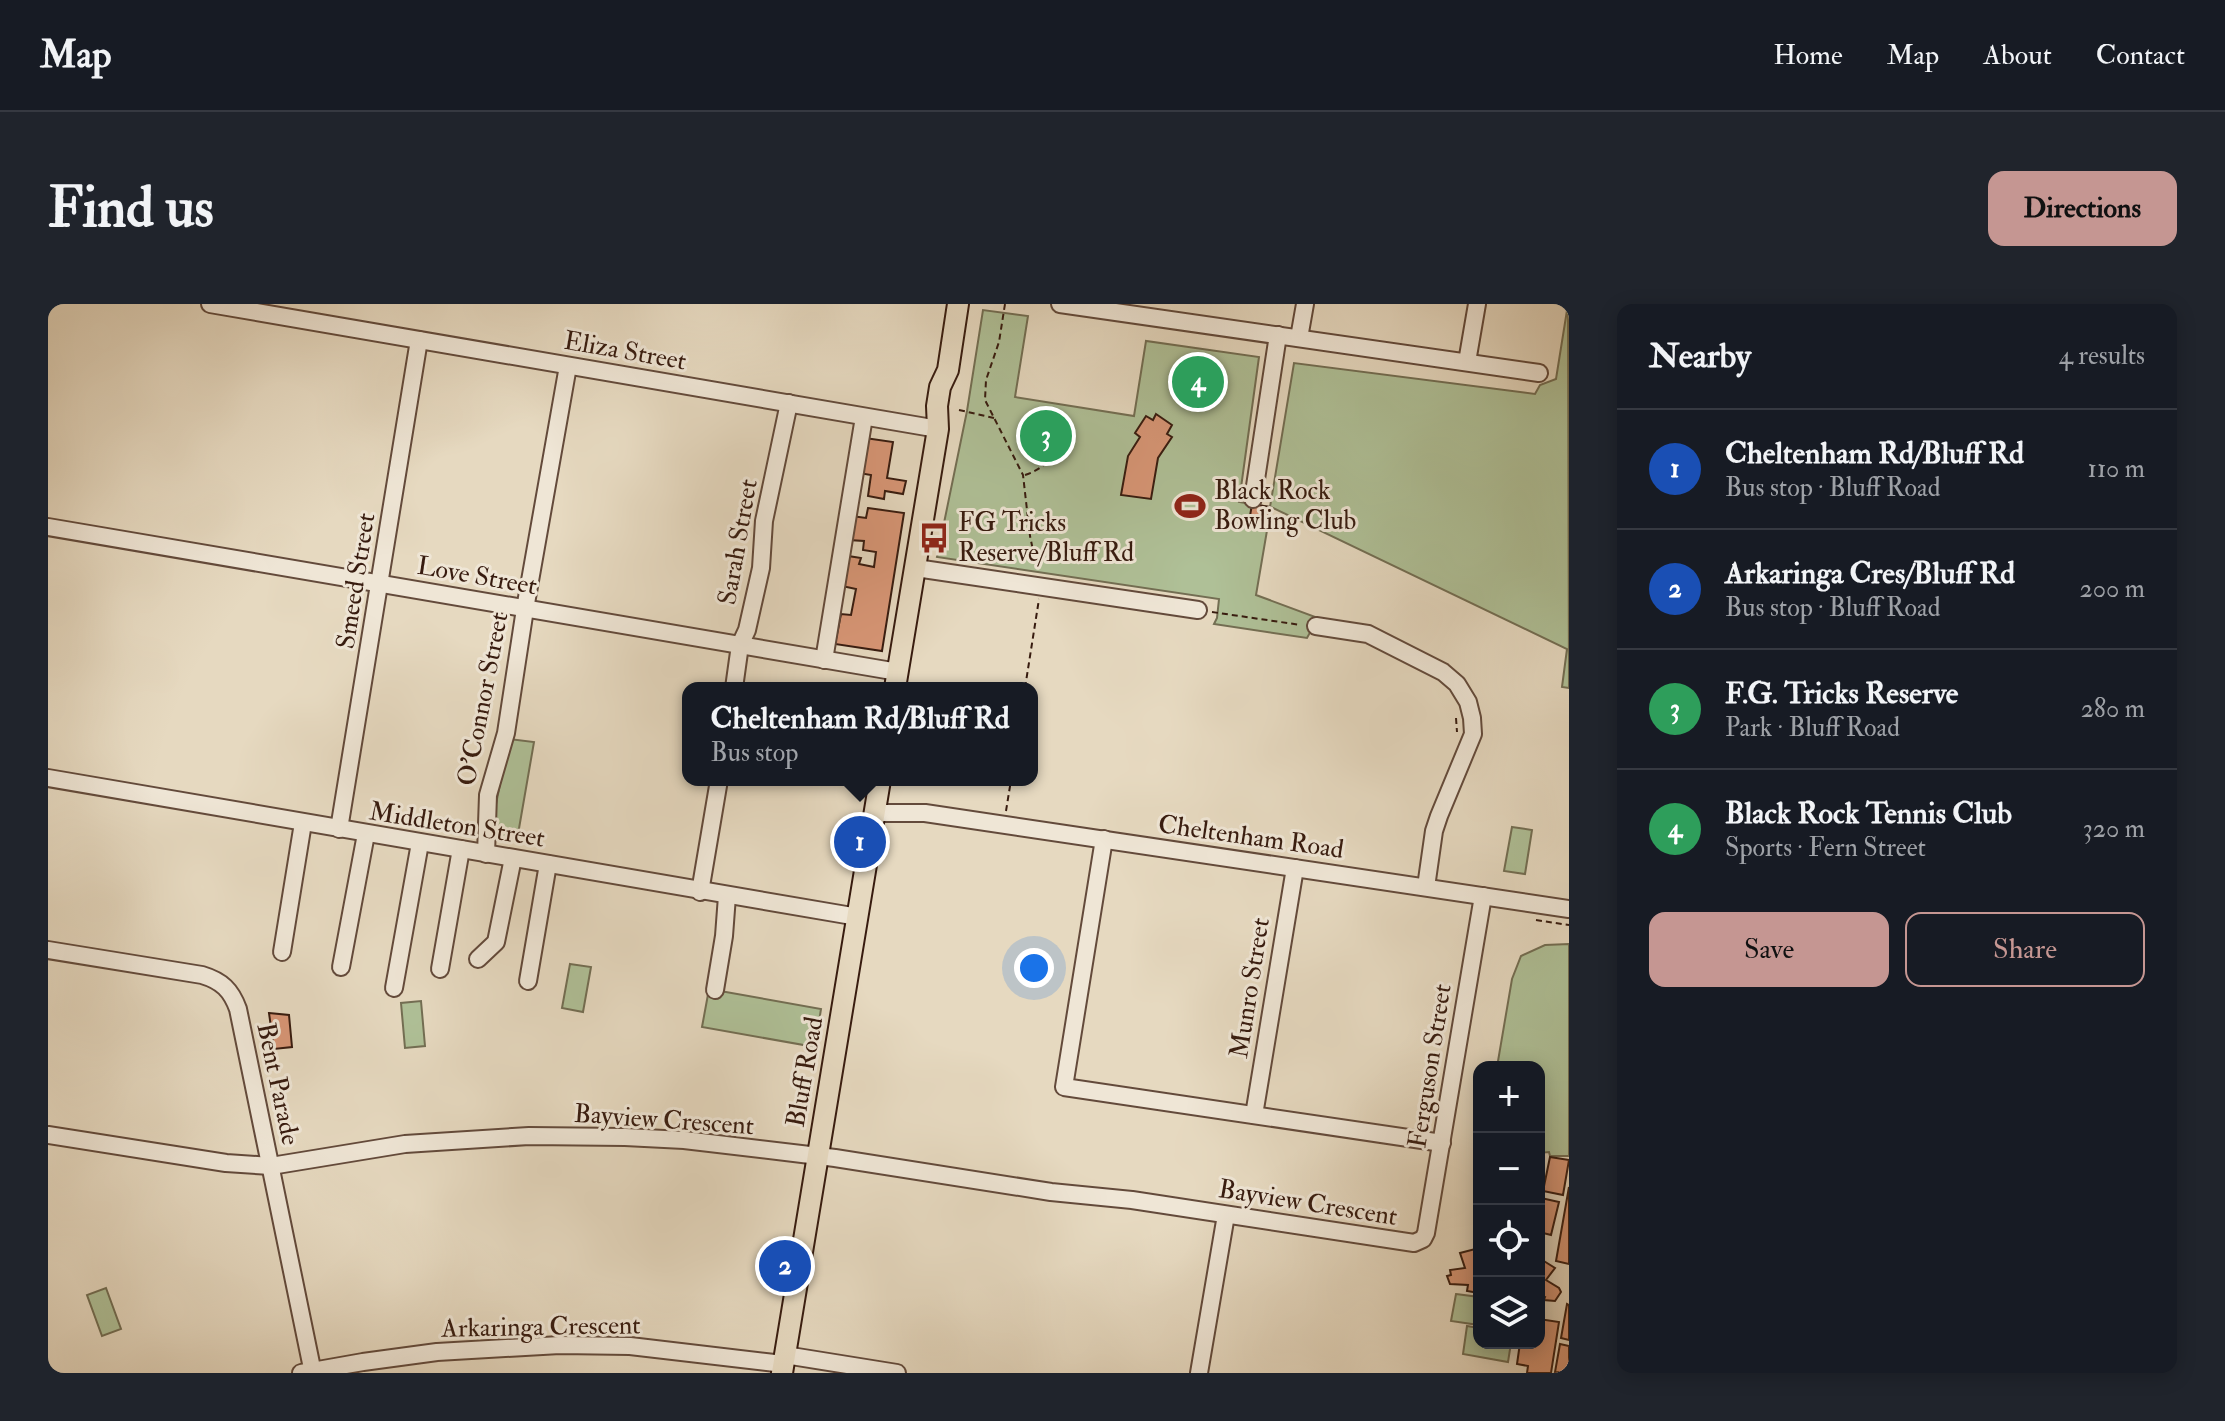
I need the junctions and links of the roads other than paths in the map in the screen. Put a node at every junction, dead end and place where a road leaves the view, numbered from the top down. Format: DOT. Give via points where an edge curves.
graph roads {
  1 [pos="210,304"];
  2 [pos="958,304"];
  3 [pos="1060,304"];
  4 [pos="1305,304"];
  5 [pos="1477,304"];
  6 [pos="1134,309"];
  7 [pos="1278,335"];
  8 [pos="1299,338"];
  9 [pos="419,340"];
  10 [pos="1467,362"];
  11 [pos="568,366"];
  12 [pos="1539,373"];
  13 [pos="789,403"];
  14 [pos="864,417"];
  15 [pos="938,429"];
  16 [pos="1253,499"];
  17 [pos="48,527"];
  18 [pos="916,568"];
  19 [pos="380,584"];
  20 [pos="525,609"];
  21 [pos="1198,610"];
  22 [pos="1311,626"];
  23 [pos="740,645"];
  24 [pos="824,660"];
  25 [pos="897,680"];
  26 [pos="735,682"];
  27 [pos="48,778"];
  28 [pos="718,786"];
  29 [pos="877,797"];
  30 [pos="303,823"];
  31 [pos="339,829"];
  32 [pos="366,834"];
  33 [pos="1104,839"];
  34 [pos="420,843"];
  35 [pos="461,849"];
  36 [pos="486,854"];
  37 [pos="513,858"];
  38 [pos="548,864"];
  39 [pos="1295,868"];
  40 [pos="1426,887"];
  41 [pos="700,892"];
  42 [pos="727,896"];
  43 [pos="1483,896"];
  44 [pos="1569,909"];
  45 [pos="858,917"];
  46 [pos="48,950"];
  47 [pos="282,952"];
  48 [pos="478,959"];
  49 [pos="341,967"];
  50 [pos="440,969"];
  51 [pos="528,981"];
  52 [pos="394,988"];
  53 [pos="715,990"];
  54 [pos="1254,1115"];
  55 [pos="48,1135"];
  56 [pos="1442,1143"];
  57 [pos="818,1156"];
  58 [pos="271,1166"];
  59 [pos="1226,1215"];
  60 [pos="1419,1242"];
  61 [pos="783,1364"];
  62 [pos="309,1372"];
  63 [pos="897,1373"];
  64 [pos="1199,1373"];
  1 -- 9 [label="street, Eliza Street"];
  2 -- 15 [label="main road" via="948,370 951,388"];
  3 -- 6 [label="street"];
  4 -- 8 [label="street"];
  5 -- 10 [label="street"];
  6 -- 7 [label="street"];
  7 -- 8 [label="street"];
  7 -- 16 [label="street"];
  8 -- 10 [label="street"];
  9 -- 11 [label="street, Eliza Street"];
  9 -- 19 [label="street, Smeed Street"];
  10 -- 12 [label="street"];
  11 -- 13 [label="street, Eliza Street"];
  11 -- 20 [label="street, O'Connor Street"];
  13 -- 14 [label="street, Eliza Street"];
  13 -- 23 [label="street, Sarah Street" via="764,521 761,568"];
  14 -- 15 [label="street, Eliza Street"];
  14 -- 24 [label="street"];
  15 -- 18 [label="main road"];
  17 -- 19 [label="street, Love Street"];
  18 -- 21 [label="street"];
  18 -- 25 [label="main road"];
  19 -- 20 [label="street, Love Street"];
  19 -- 31 [label="street, Smeed Street"];
  20 -- 23 [label="street, Love Street"];
  20 -- 36 [label="street, O'Connor Street" via="506,733 488,795"];
  22 -- 40 [label="street" via="1368,634 1443,672 1468,702 1473,734 1434,831"];
  23 -- 24 [label="street, Love Street"];
  23 -- 26 [label="street, Sarah Street"];
  24 -- 25 [label="street, Love Street"];
  27 -- 30 [label="street, Middleton Street"];
  28 -- 41 [label="street"];
  29 -- 33 [label="street, Cheltenham Road" via="925,813"];
  29 -- 45 [label="main road, Bluff Road"];
  30 -- 31 [label="street, Middleton Street"];
  30 -- 47 [label="street"];
  31 -- 32 [label="street, Middleton Street"];
  32 -- 34 [label="street, Middleton Street"];
  32 -- 49 [label="street"];
  33 -- 39 [label="street, Cheltenham Road"];
  33 -- 54 [label="street" via="1064,1087"];
  34 -- 35 [label="street, Middleton Street"];
  34 -- 52 [label="street"];
  35 -- 36 [label="street, Middleton Street"];
  35 -- 50 [label="street"];
  36 -- 37 [label="street, Middleton Street"];
  37 -- 38 [label="street, Middleton Street"];
  37 -- 48 [label="street" via="496,942"];
  38 -- 41 [label="street, Middleton Street"];
  38 -- 51 [label="street"];
  39 -- 40 [label="street, Cheltenham Road"];
  39 -- 54 [label="street, Munro Street"];
  40 -- 43 [label="street, Cheltenham Road"];
  41 -- 42 [label="street, Middleton Street"];
  42 -- 45 [label="street, Middleton Street"];
  42 -- 53 [label="street"];
  43 -- 44 [label="street, Cheltenham Road"];
  43 -- 56 [label="street, Ferguson Street"];
  45 -- 57 [label="main road, Bluff Road"];
  46 -- 58 [label="street, Bent Parade" via="202,975 226,987 238,1009"];
  54 -- 56 [label="street"];
  55 -- 58 [label="street, Bayview Crescent"];
  56 -- 60 [label="street, Ferguson Street" via="1426,1233"];
  57 -- 58 [label="street, Bayview Crescent" via="684,1140 529,1136 405,1144"];
  57 -- 59 [label="street, Bayview Crescent"];
  57 -- 61 [label="main road, Bluff Road"];
  58 -- 62 [label="street, Bent Parade"];
  59 -- 60 [label="street, Bayview Crescent"];
  59 -- 64 [label="street"];
  61 -- 62 [label="street, Arkaringa Crescent" via="642,1347 560,1345 437,1352"];
  61 -- 63 [label="street, Arkaringa Crescent"];
}
